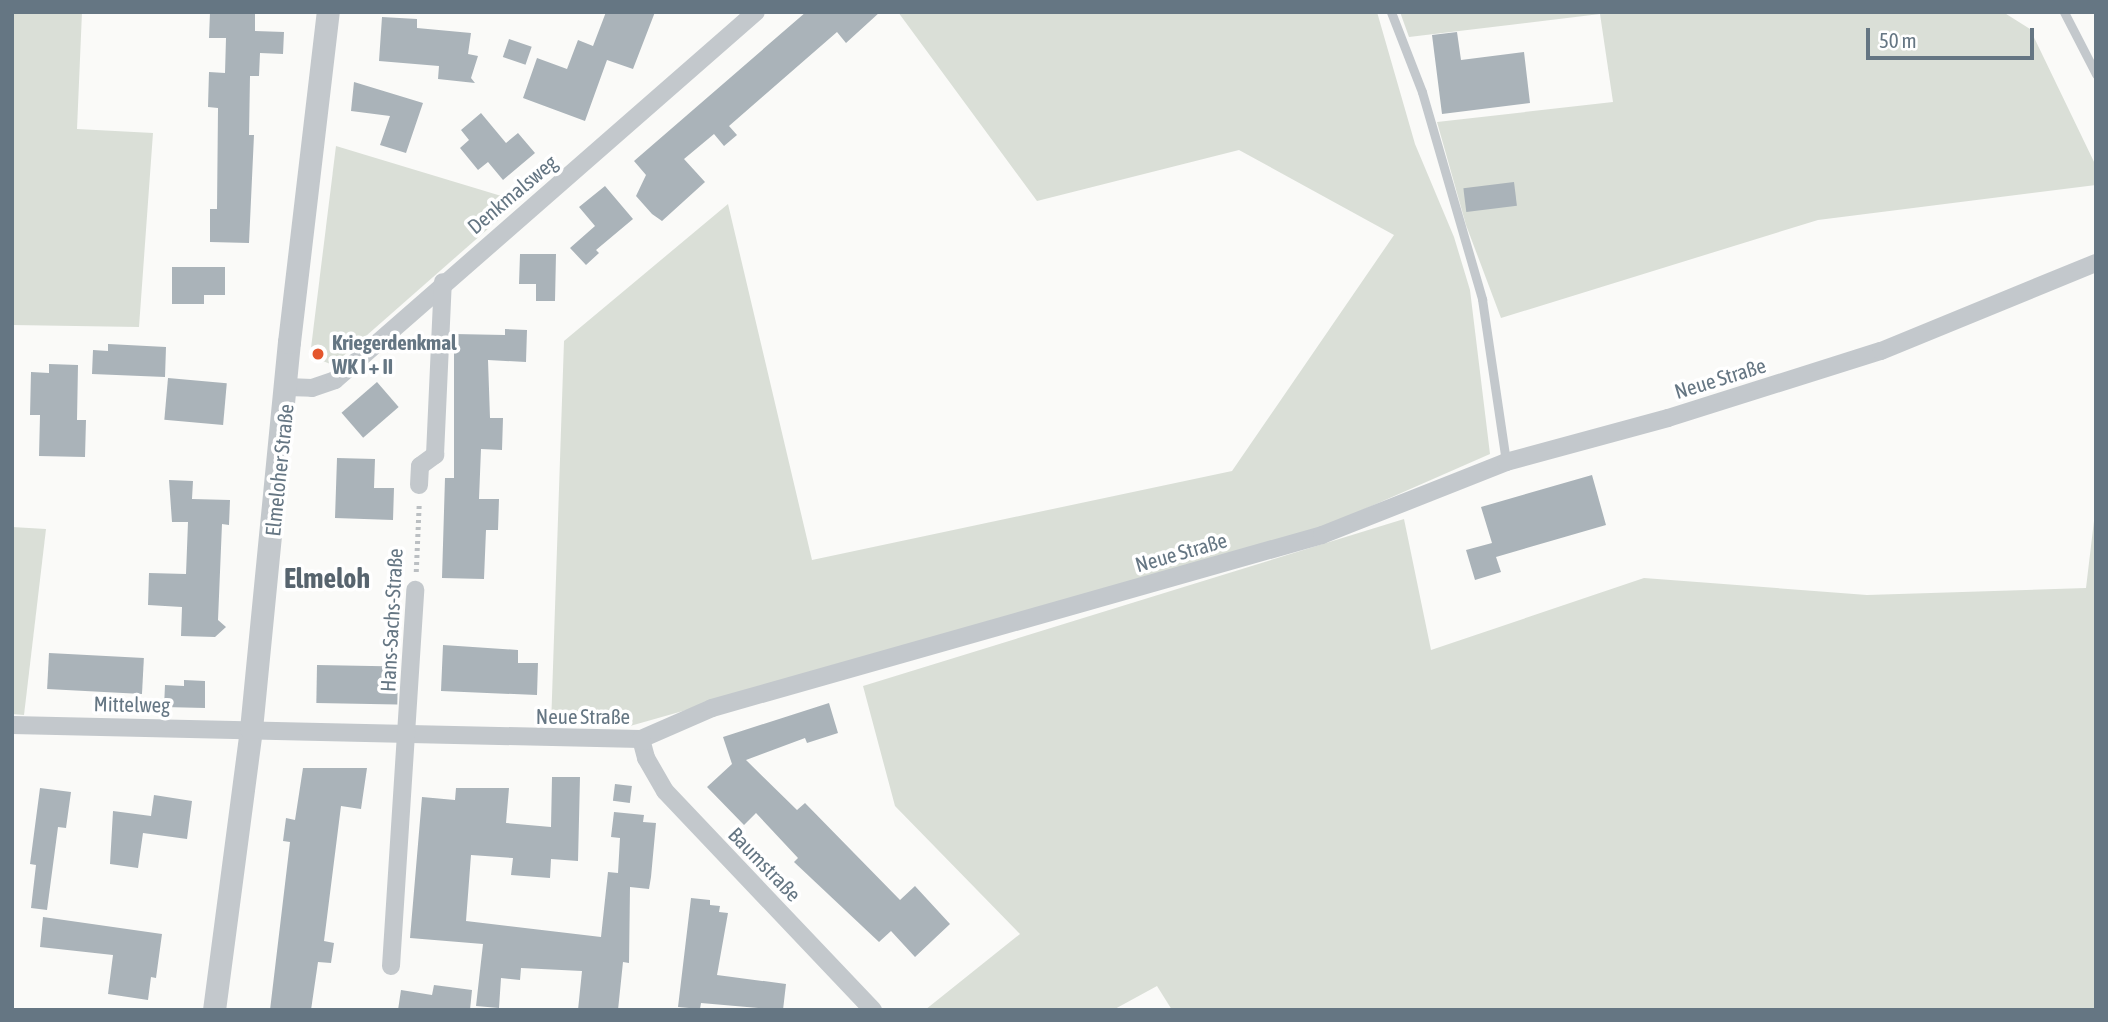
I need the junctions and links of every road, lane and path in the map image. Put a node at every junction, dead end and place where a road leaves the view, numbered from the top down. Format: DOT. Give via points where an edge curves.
graph roads {
  1 [pos="328,12"];
  2 [pos="756,12"];
  3 [pos="1391,12"];
  4 [pos="2064,12"];
  5 [pos="2096,74"];
  6 [pos="2096,263"];
  7 [pos="443,282"];
  8 [pos="287,387"];
  9 [pos="1506,462"];
  10 [pos="419,485"];
  11 [pos="415,590"];
  12 [pos="12,724"];
  13 [pos="251,729"];
  14 [pos="408,736"];
  15 [pos="641,739"];
  16 [pos="391,966"];
  17 [pos="214,1010"];
  18 [pos="873,1010"];
  1 -- 8 [label="street, Elmeloher Straße"];
  2 -- 7 [label="street, Denkmalsweg"];
  3 -- 9 [label="lane" via="1422,92 1482,299"];
  4 -- 5 [label="lane"];
  6 -- 9 [label="street, Neue Straße" via="1881,351 1668,418"];
  7 -- 8 [label="street, Denkmalsweg" via="335,380 312,388"];
  7 -- 10 [label="street" via="435,455 420,466"];
  8 -- 13 [label="street, Elmeloher Straße"];
  9 -- 15 [label="street, Neue Straße" via="1322,535 712,708"];
  10 -- 11 [label="path, Hans-Sachs-Straße"];
  11 -- 14 [label="street, Hans-Sachs-Straße"];
  12 -- 13 [label="street, Mittelweg"];
  13 -- 14 [label="street, Neue Straße"];
  13 -- 17 [label="street, Elmeloher Straße"];
  14 -- 15 [label="street, Neue Straße"];
  14 -- 16 [label="street, Hans-Sachs-Straße"];
  15 -- 18 [label="street, Baumstraße" via="665,791"];
}
